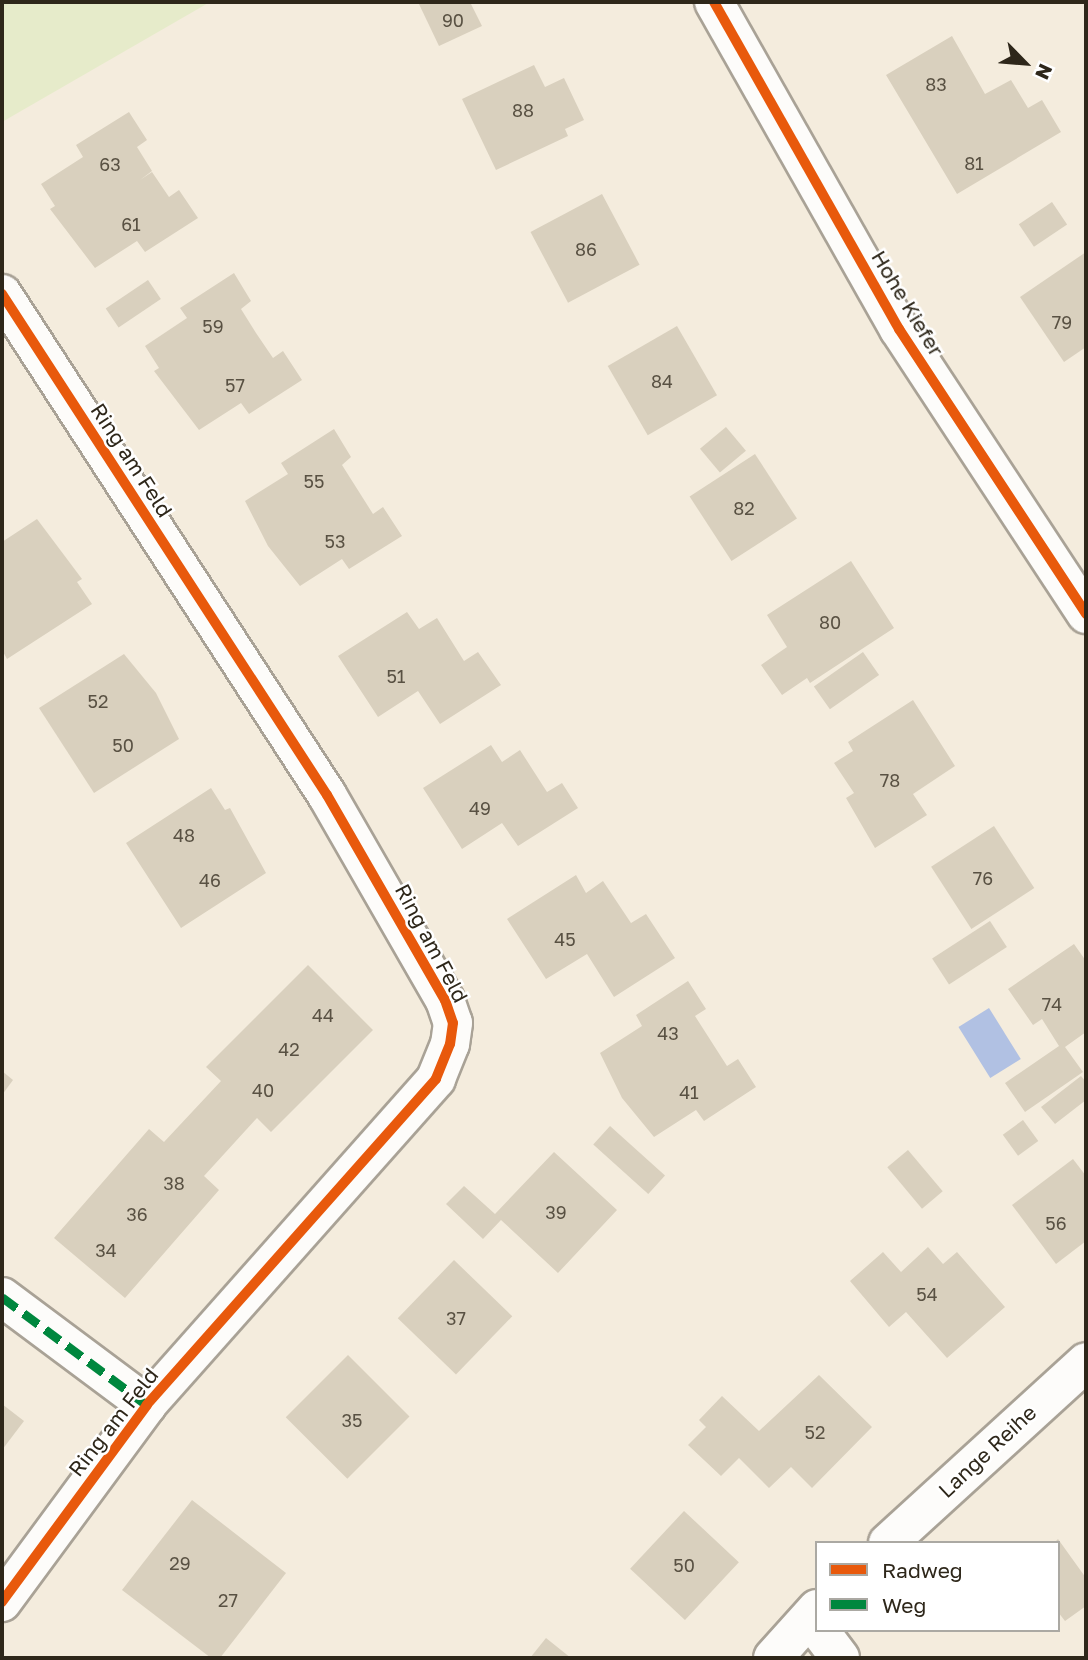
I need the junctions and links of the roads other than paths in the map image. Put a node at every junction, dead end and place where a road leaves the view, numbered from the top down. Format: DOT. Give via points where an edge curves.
graph roads {
  1 [pos="714,2"];
  2 [pos="2,294"];
  3 [pos="1086,614"];
  4 [pos="2,1297"];
  5 [pos="1086,1362"];
  6 [pos="147,1405"];
  7 [pos="890,1541"];
  8 [pos="2,1602"];
  9 [pos="815,1621"];
  10 [pos="822,1632"];
  11 [pos="773,1658"];
  12 [pos="840,1658"];
  1 -- 3 [label="street, Hohe Kiefer" via="899,330"];
  2 -- 6 [label="street, Ring am Feld" via="327,795 445,1000 453,1023 436,1079 410,1112"];
  4 -- 6 [label="street"];
  5 -- 7 [label="street, Lange Reihe"];
  6 -- 8 [label="street, Ring am Feld"];
  9 -- 11 [label="street"];
  10 -- 12 [label="street"];
}
